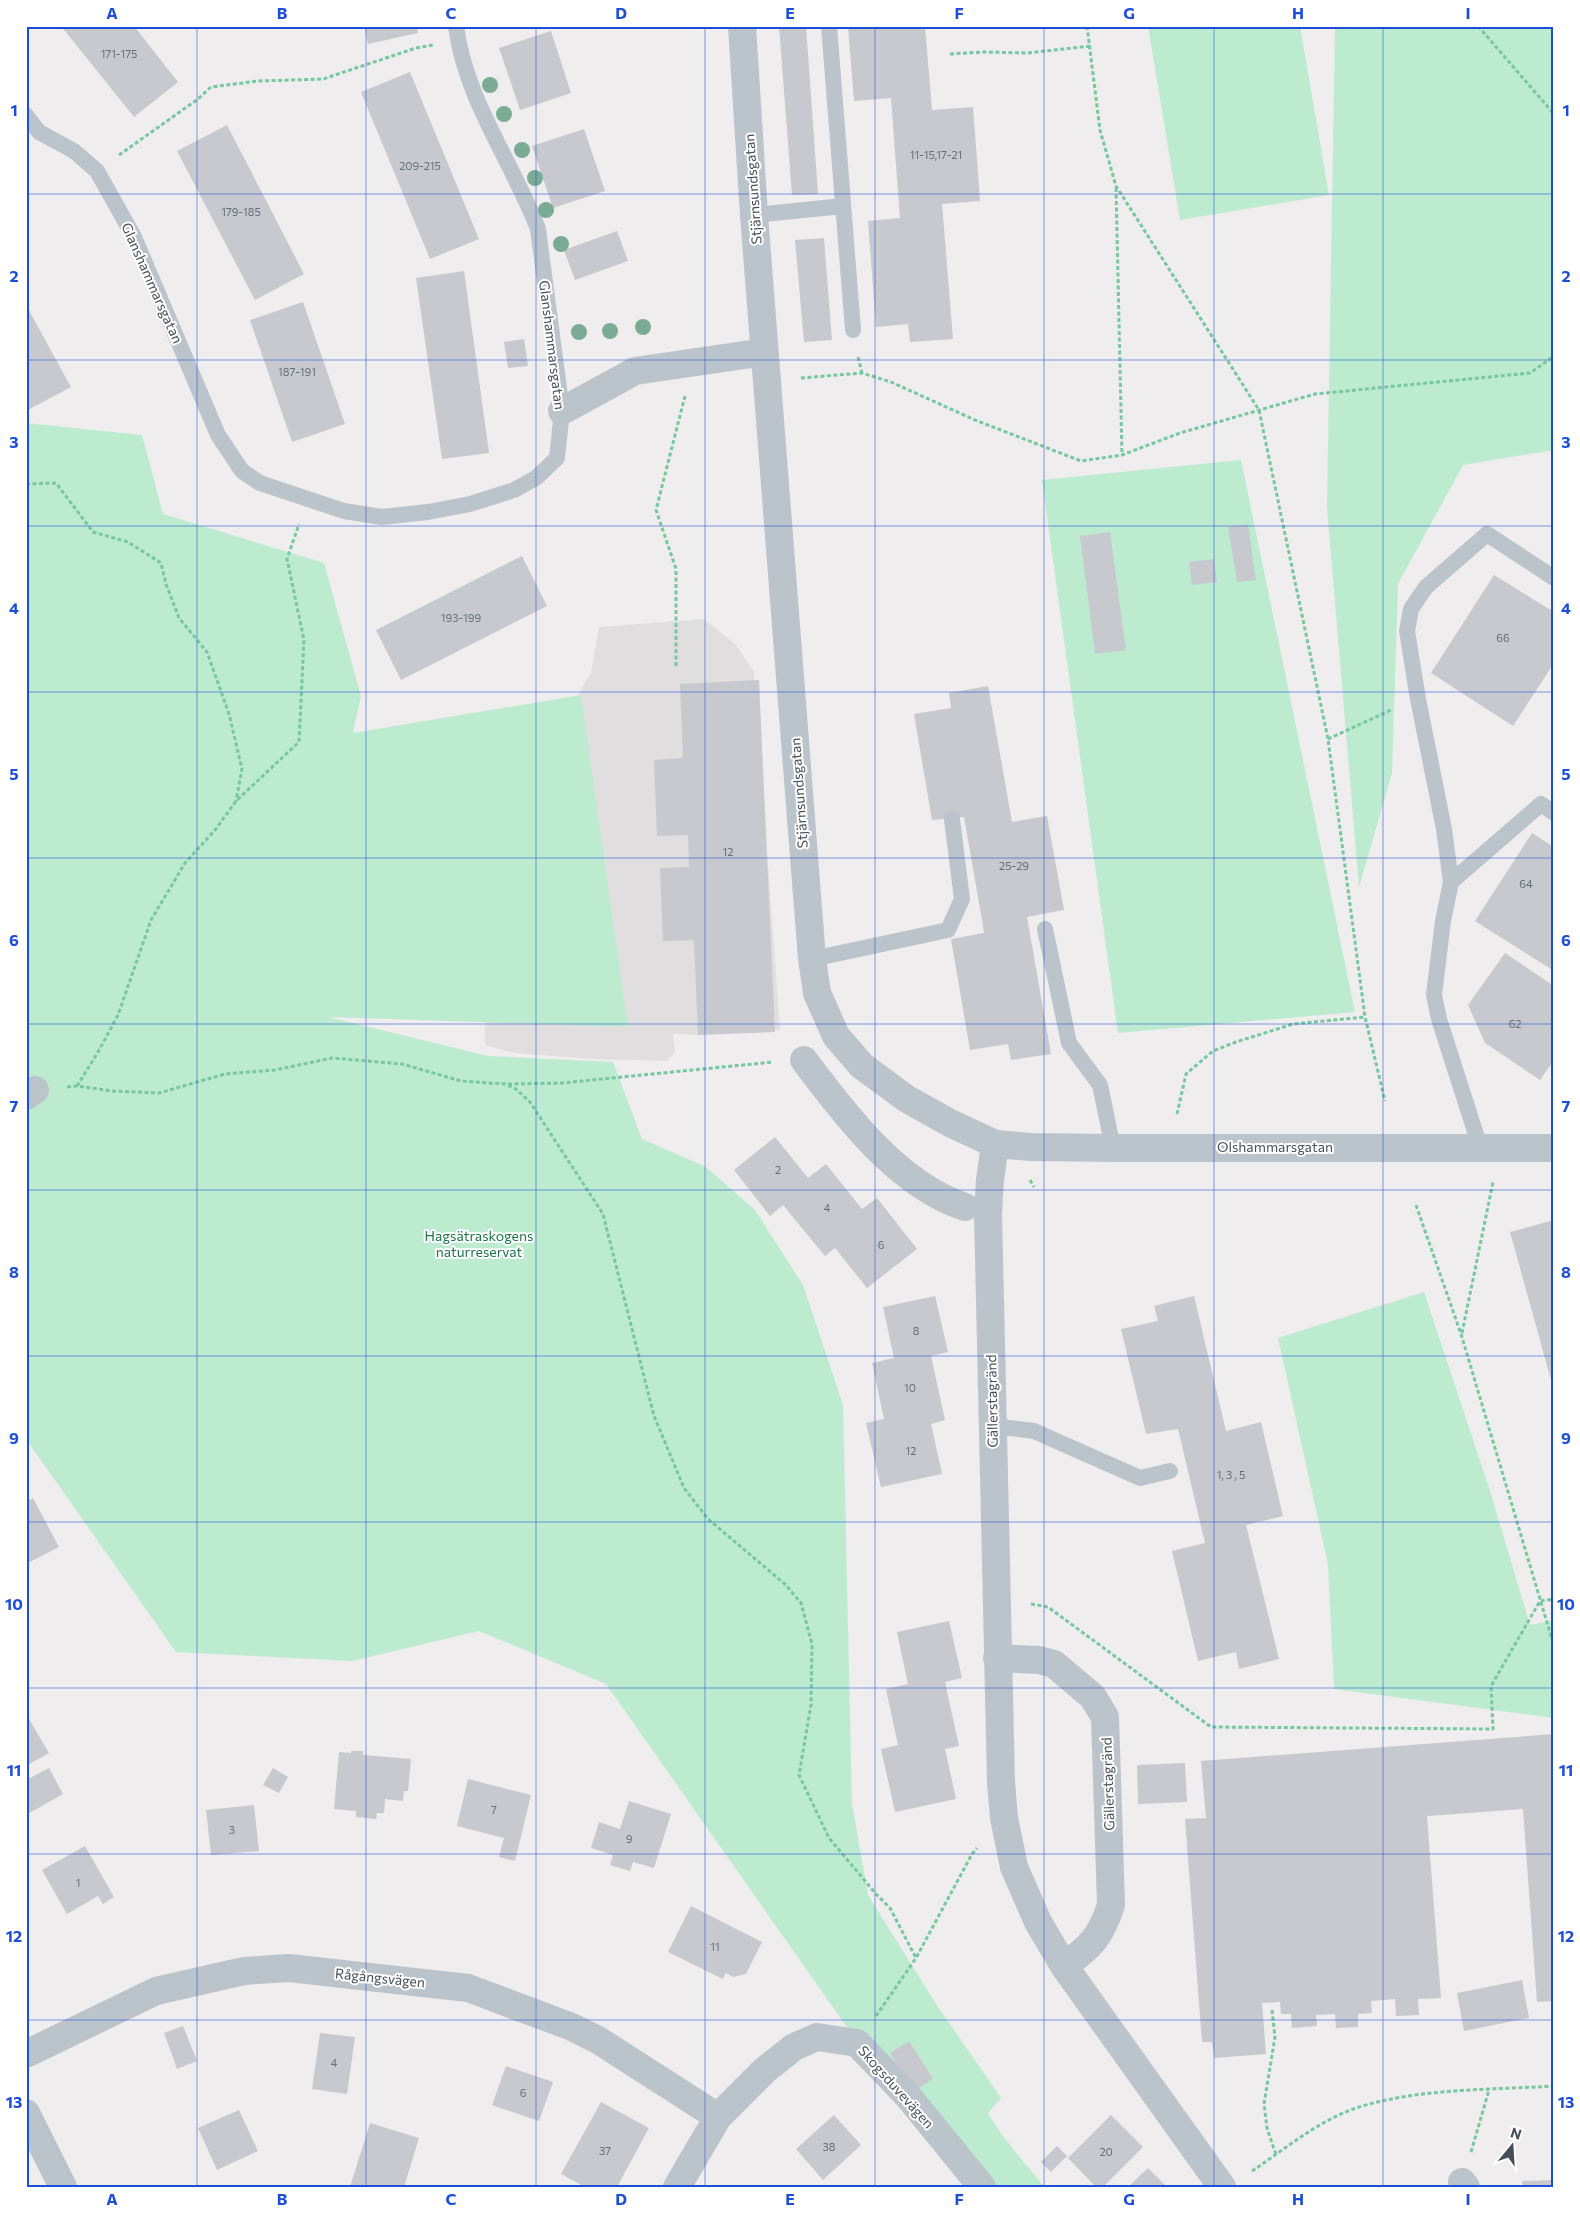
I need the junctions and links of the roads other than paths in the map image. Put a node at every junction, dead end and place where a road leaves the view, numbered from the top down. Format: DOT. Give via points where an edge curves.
graph roads {
  1 [pos="742,26"];
  2 [pos="829,26"];
  3 [pos="457,34"];
  4 [pos="26,115"];
  5 [pos="843,206"];
  6 [pos="754,215"];
  7 [pos="853,330"];
  8 [pos="764,352"];
  9 [pos="562,411"];
  10 [pos="1554,578"];
  11 [pos="1554,813"];
  12 [pos="952,819"];
  13 [pos="1451,882"];
  14 [pos="1045,929"];
  15 [pos="812,959"];
  16 [pos="804,1060"];
  17 [pos="996,1144"];
  18 [pos="1490,1147"];
  19 [pos="1113,1148"];
  20 [pos="1554,1148"];
  21 [pos="965,1207"];
  22 [pos="993,1426"];
  23 [pos="1170,1471"];
  24 [pos="997,1658"];
  25 [pos="1064,1966"];
  26 [pos="26,2054"];
  27 [pos="26,2113"];
  28 [pos="718,2117"];
  29 [pos="63,2187"];
  30 [pos="677,2187"];
  31 [pos="982,2187"];
  32 [pos="1222,2187"];
  1 -- 6 [label="street, Stjärnsundsgatan"];
  2 -- 5 [label="lane"];
  3 -- 9 [label="lane, Glanshammarsgatan" via="466,76 538,229"];
  4 -- 9 [label="lane, Glanshammarsgatan" via="39,132 74,151 97,170 134,237 218,435 242,470 260,484 344,511 382,517 470,504 514,490 536,478 557,458"];
  5 -- 6 [label="lane"];
  5 -- 7 [label="lane"];
  6 -- 8 [label="street, Stjärnsundsgatan"];
  8 -- 9 [label="street" via="636,372"];
  8 -- 15 [label="street, Stjärnsundsgatan"];
  10 -- 13 [label="lane" via="1487,534 1426,588 1412,609 1407,631"];
  11 -- 13 [label="lane" via="1541,804"];
  12 -- 15 [label="lane" via="962,899 948,930"];
  13 -- 18 [label="lane" via="1434,995 1439,1019"];
  14 -- 19 [label="lane" via="1069,1043 1100,1085"];
  15 -- 17 [label="street, Stjärnsundsgatan" via="817,993 836,1036 862,1066 907,1099"];
  16 -- 21 [label="street" via="834,1100 886,1157 927,1190 947,1202"];
  17 -- 19 [label="street, Olshammarsgatan"];
  17 -- 22 [label="street, Gällerstagränd" via="988,1213"];
  18 -- 19 [label="street, Olshammarsgatan"];
  18 -- 20 [label="street, Olshammarsgatan"];
  22 -- 23 [label="lane" via="1034,1431 1140,1478"];
  22 -- 24 [label="street, Gällerstagränd"];
  24 -- 25 [label="street, Gällerstagränd" via="1001,1782 1014,1867 1038,1922"];
  24 -- 25 [label="street, Gällerstagränd" via="1031,1659 1054,1664 1093,1697 1105,1718 1111,1905 1105,1924 1088,1949"];
  25 -- 32 [label="street, Gällerstagränd"];
  26 -- 28 [label="street, Rågångsvägen" via="156,1991 244,1971 289,1968 468,1988 598,2040"];
  27 -- 29 [label="street"];
  28 -- 30 [label="street, Skogsduvevägen"];
  28 -- 31 [label="street, Skogsduvevägen" via="794,2046 817,2037 857,2043 907,2095"];
}
